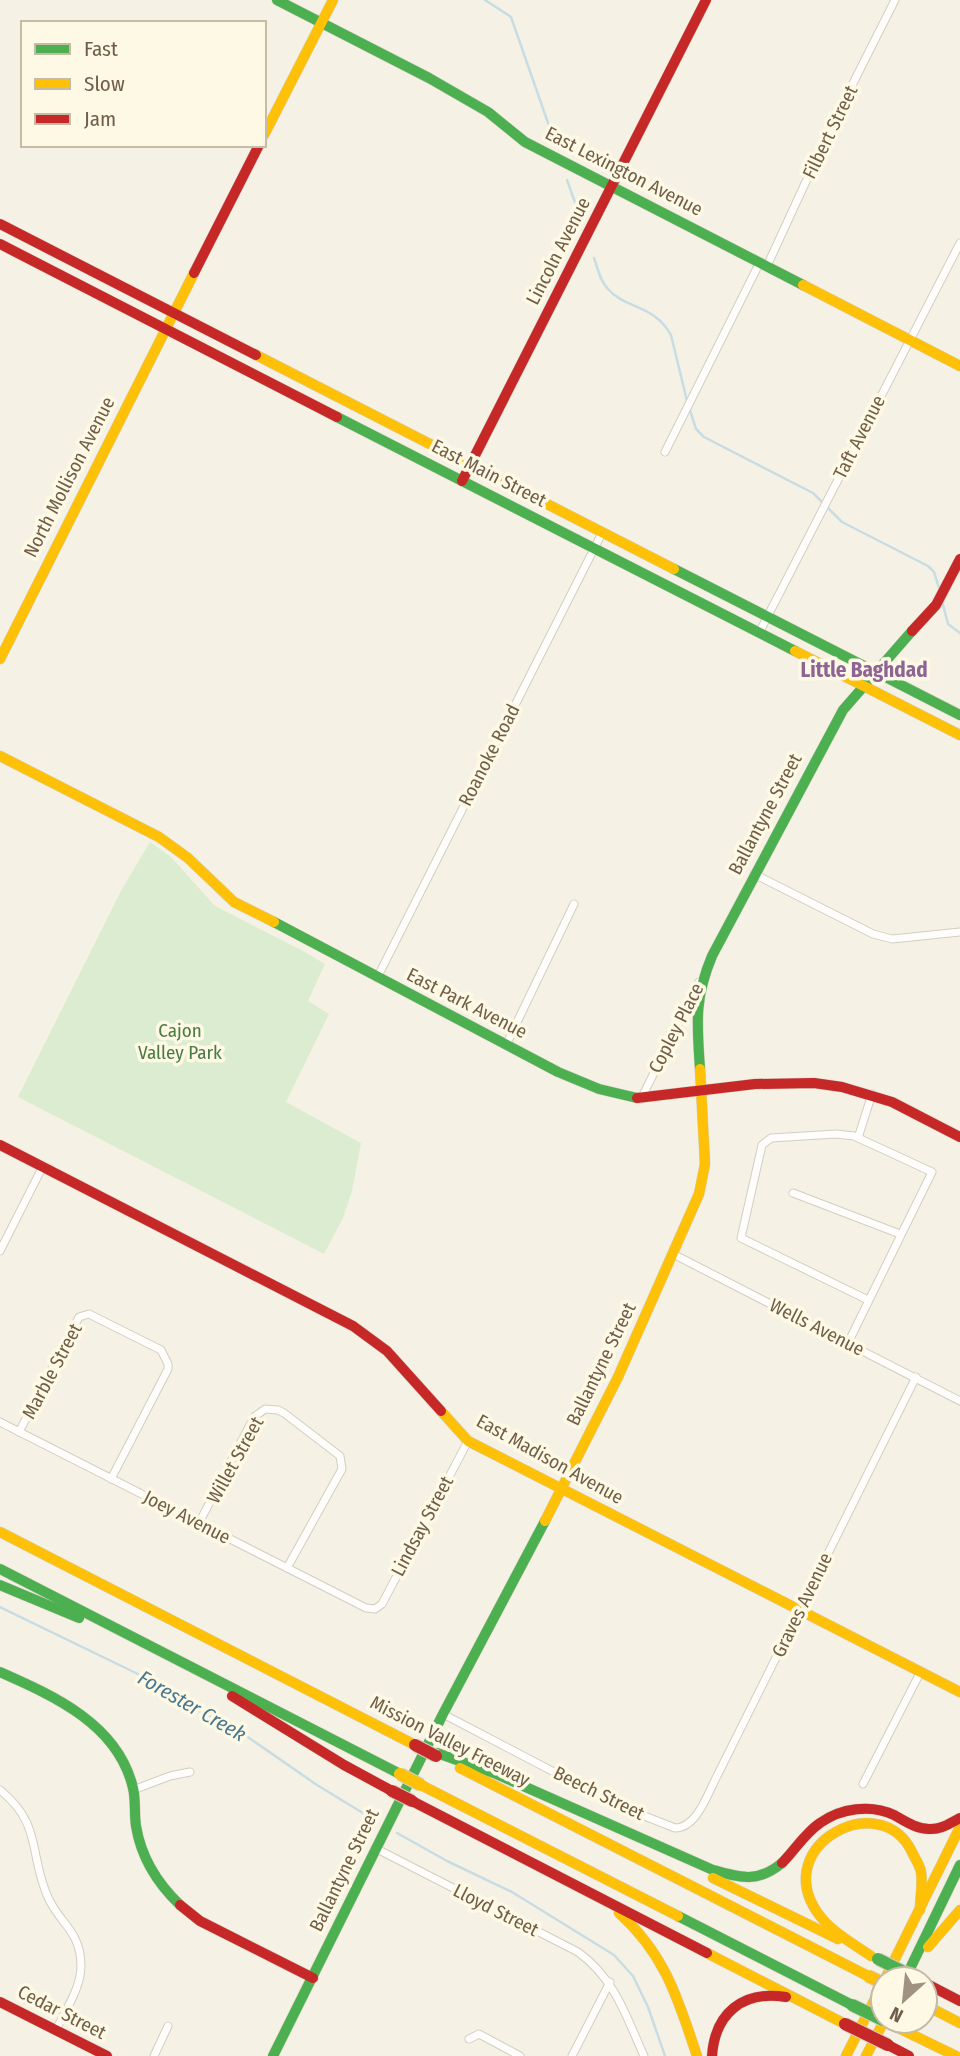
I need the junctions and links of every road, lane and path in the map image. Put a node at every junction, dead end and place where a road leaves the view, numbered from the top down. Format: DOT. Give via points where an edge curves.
graph roads {
  1 [pos="277,0"];
  2 [pos="332,0"];
  3 [pos="706,0"];
  4 [pos="895,0"];
  5 [pos="321,23"];
  6 [pos="266,131"];
  7 [pos="258,147"];
  8 [pos="612,187"];
  9 [pos="0,224"];
  10 [pos="960,243"];
  11 [pos="0,244"];
  12 [pos="763,264"];
  13 [pos="175,315"];
  14 [pos="167,330"];
  15 [pos="908,340"];
  16 [pos="960,366"];
  17 [pos="375,415"];
  18 [pos="367,432"];
  19 [pos="665,452"];
  20 [pos="471,465"];
  21 [pos="462,481"];
  22 [pos="602,533"];
  23 [pos="594,548"];
  24 [pos="960,559"];
  25 [pos="768,616"];
  26 [pos="759,632"];
  27 [pos="0,659"];
  28 [pos="874,672"];
  29 [pos="862,686"];
  30 [pos="960,715"];
  31 [pos="960,736"];
  32 [pos="0,756"];
  33 [pos="754,874"];
  34 [pos="574,904"];
  35 [pos="960,932"];
  36 [pos="712,956"];
  37 [pos="377,978"];
  38 [pos="506,1045"];
  39 [pos="702,1091"];
  40 [pos="872,1094"];
  41 [pos="640,1099"];
  42 [pos="960,1137"];
  43 [pos="858,1138"];
  44 [pos="0,1144"];
  45 [pos="43,1166"];
  46 [pos="793,1193"];
  47 [pos="900,1234"];
  48 [pos="0,1251"];
  49 [pos="673,1254"];
  50 [pos="868,1300"];
  51 [pos="848,1343"];
  52 [pos="916,1377"];
  53 [pos="960,1401"];
  54 [pos="0,1422"];
  55 [pos="19,1432"];
  56 [pos="468,1441"];
  57 [pos="111,1479"];
  58 [pos="562,1489"];
  59 [pos="0,1522"];
  60 [pos="199,1523"];
  61 [pos="0,1532"];
  62 [pos="287,1568"];
  63 [pos="0,1569"];
  64 [pos="0,1584"];
  65 [pos="111,1587"];
  66 [pos="375,1609"];
  67 [pos="802,1609"];
  68 [pos="132,1637"];
  69 [pos="180,1661"];
  70 [pos="921,1671"];
  71 [pos="0,1672"];
  72 [pos="960,1692"];
  73 [pos="443,1714"];
  74 [pos="437,1755"];
  75 [pos="190,1772"];
  76 [pos="863,1784"];
  77 [pos="0,1790"];
  78 [pos="133,1790"];
  79 [pos="960,1818"];
  80 [pos="604,1823"];
  81 [pos="960,1827"];
  82 [pos="682,1828"];
  83 [pos="375,1848"];
  84 [pos="960,1865"];
  85 [pos="575,1884"];
  86 [pos="920,1910"];
  87 [pos="960,1910"];
  88 [pos="875,1957"];
  89 [pos="891,1965"];
  90 [pos="892,1965"];
  91 [pos="912,1965"];
  92 [pos="913,1965"];
  93 [pos="869,1976"];
  94 [pos="313,1978"];
  95 [pos="610,1982"];
  96 [pos="939,1990"];
  97 [pos="956,1998"];
  98 [pos="0,2002"];
  99 [pos="869,2011"];
  100 [pos="939,2012"];
  101 [pos="823,2013"];
  102 [pos="869,2013"];
  103 [pos="960,2023"];
  104 [pos="169,2026"];
  105 [pos="56,2030"];
  106 [pos="879,2035"];
  107 [pos="913,2035"];
  108 [pos="469,2039"];
  109 [pos="906,2055"];
  110 [pos="107,2056"];
  111 [pos="154,2056"];
  112 [pos="273,2056"];
  113 [pos="520,2056"];
  114 [pos="572,2056"];
  115 [pos="644,2056"];
  116 [pos="697,2056"];
  117 [pos="712,2056"];
  118 [pos="846,2056"];
  119 [pos="866,2056"];
  120 [pos="956,2056"];
  1 -- 5 [label="main road, East Lexington Avenue"];
  2 -- 5 [label="main road"];
  3 -- 8 [label="main road, Lincoln Avenue"];
  4 -- 12 [label="street, Filbert Street"];
  5 -- 6 [label="main road"];
  5 -- 8 [label="main road, East Lexington Avenue" via="429,78 488,112 526,142"];
  7 -- 13 [label="main road, North Mollison Avenue"];
  8 -- 12 [label="main road, East Lexington Avenue"];
  8 -- 20 [label="main road, Lincoln Avenue"];
  9 -- 13 [label="main road, East Main Street"];
  10 -- 15 [label="street, Taft Avenue"];
  11 -- 14 [label="main road, East Main Street"];
  12 -- 15 [label="main road, East Lexington Avenue"];
  12 -- 19 [label="street, Filbert Street"];
  13 -- 14 [label="main road, North Mollison Avenue"];
  13 -- 17 [label="main road, East Main Street"];
  14 -- 18 [label="main road, East Main Street"];
  14 -- 27 [label="main road, North Mollison Avenue"];
  15 -- 16 [label="main road, East Lexington Avenue"];
  15 -- 25 [label="street, Taft Avenue"];
  17 -- 18 [label="main road"];
  17 -- 20 [label="main road, East Main Street"];
  18 -- 21 [label="main road, East Main Street"];
  20 -- 21 [label="main road, Lincoln Avenue"];
  20 -- 22 [label="main road, East Main Street"];
  21 -- 23 [label="main road, East Main Street"];
  22 -- 23 [label="street, Roanoke Road"];
  22 -- 25 [label="main road, East Main Street"];
  23 -- 26 [label="main road, East Main Street"];
  23 -- 37 [label="street, Roanoke Road"];
  24 -- 28 [label="main road, Ballantyne Street" via="936,605"];
  25 -- 26 [label="street, Taft Avenue"];
  25 -- 28 [label="main road, East Main Street"];
  26 -- 29 [label="main road, East Main Street"];
  28 -- 29 [label="main road, Ballantyne Street"];
  28 -- 30 [label="main road, East Main Street"];
  29 -- 31 [label="main road, East Main Street"];
  29 -- 33 [label="main road, Ballantyne Street" via="838,718"];
  32 -- 37 [label="main road, East Park Avenue" via="159,837 234,902"];
  33 -- 35 [label="street" via="873,934 892,939"];
  33 -- 36 [label="main road, Ballantyne Street"];
  34 -- 38 [label="street"];
  36 -- 39 [label="main road, Ballantyne Street" via="696,1013"];
  36 -- 41 [label="street, Copley Place"];
  37 -- 38 [label="main road, East Park Avenue"];
  38 -- 41 [label="main road, East Park Avenue" via="597,1089"];
  39 -- 40 [label="main road, East Park Avenue" via="822,1082"];
  39 -- 41 [label="main road, East Park Avenue"];
  39 -- 49 [label="main road, Ballantyne Street" via="705,1164 699,1194"];
  40 -- 42 [label="main road, East Park Avenue"];
  40 -- 43 [label="street"];
  43 -- 47 [label="street" via="932,1172"];
  43 -- 50 [label="street" via="836,1134 771,1138 762,1145 741,1238"];
  44 -- 45 [label="main road, East Madison Avenue"];
  45 -- 48 [label="street"];
  45 -- 56 [label="main road, East Madison Avenue" via="353,1326 387,1351"];
  46 -- 47 [label="street"];
  47 -- 50 [label="street"];
  49 -- 51 [label="street, Wells Avenue"];
  49 -- 58 [label="main road, Ballantyne Street"];
  50 -- 51 [label="street"];
  51 -- 52 [label="street, Wells Avenue"];
  52 -- 53 [label="street, Wells Avenue"];
  52 -- 67 [label="street, Graves Avenue"];
  54 -- 55 [label="street, Joey Avenue"];
  55 -- 57 [label="street, Joey Avenue"];
  55 -- 57 [label="street, Marble Street" via="79,1317 89,1314 161,1350 168,1369"];
  56 -- 58 [label="main road, East Madison Avenue"];
  56 -- 66 [label="street, Lindsay Street" via="382,1604"];
  57 -- 60 [label="street, Joey Avenue"];
  58 -- 67 [label="main road, East Madison Avenue"];
  58 -- 73 [label="main road, Ballantyne Street"];
  59 -- 65 [label="main road"];
  60 -- 62 [label="street, Joey Avenue"];
  60 -- 62 [label="street, Willet Street" via="254,1417 265,1409 278,1410 340,1456 342,1469"];
  61 -- 65 [label="main road, Mission Valley Freeway"];
  62 -- 66 [label="street, Joey Avenue"];
  63 -- 68 [label="main road"];
  64 -- 68 [label="main road"];
  65 -- 74 [label="main road, Mission Valley Freeway, bridge"];
  67 -- 70 [label="main road, East Madison Avenue"];
  67 -- 82 [label="street, Graves Avenue" via="717,1776 692,1821"];
  68 -- 69 [label="main road"];
  69 -- 85 [label="main road, bridge" via="392,1791"];
  69 -- 102 [label="main road, bridge"];
  70 -- 72 [label="main road, East Madison Avenue"];
  70 -- 76 [label="street"];
  71 -- 78 [label="main road" via="54,1696 93,1724 121,1759"];
  73 -- 82 [label="street, Beech Street" via="618,1805"];
  73 -- 83 [label="main road, Ballantyne Street"];
  74 -- 80 [label="main road" via="494,1773"];
  74 -- 93 [label="main road, Mission Valley Freeway, bridge"];
  75 -- 78 [label="street"];
  77 -- 105 [label="street" via="29,1824 47,1895 79,1948 80,1980"];
  78 -- 94 [label="main road" via="140,1842 165,1891 200,1922"];
  79 -- 80 [label="main road" via="928,1830 881,1811 841,1812 816,1827 778,1868 742,1879"];
  80 -- 88 [label="main road"];
  81 -- 86 [label="main road"];
  83 -- 94 [label="main road, Ballantyne Street"];
  83 -- 95 [label="street, Lloyd Street" via="578,1952"];
  84 -- 91 [label="main road"];
  85 -- 101 [label="main road"];
  85 -- 116 [label="main road" via="632,1923 663,1962"];
  86 -- 88 [label="main road" via="917,1859 896,1832 856,1822 822,1839 806,1872 810,1900 821,1918"];
  86 -- 90 [label="main road"];
  87 -- 92 [label="main road"];
  88 -- 89 [label="main road, bridge"];
  94 -- 112 [label="main road, Ballantyne Street"];
  95 -- 114 [label="street"];
  95 -- 115 [label="street"];
  96 -- 97 [label="main road"];
  98 -- 105 [label="main road, Cedar Street"];
  99 -- 118 [label="main road"];
  100 -- 103 [label="main road"];
  101 -- 109 [label="main road, bridge"];
  101 -- 117 [label="main road" via="783,1996 746,1999 720,2021"];
  104 -- 111 [label="street"];
  105 -- 110 [label="main road, Cedar Street"];
  106 -- 119 [label="main road"];
  107 -- 120 [label="main road"];
  108 -- 113 [label="street" via="479,2035"];
}
